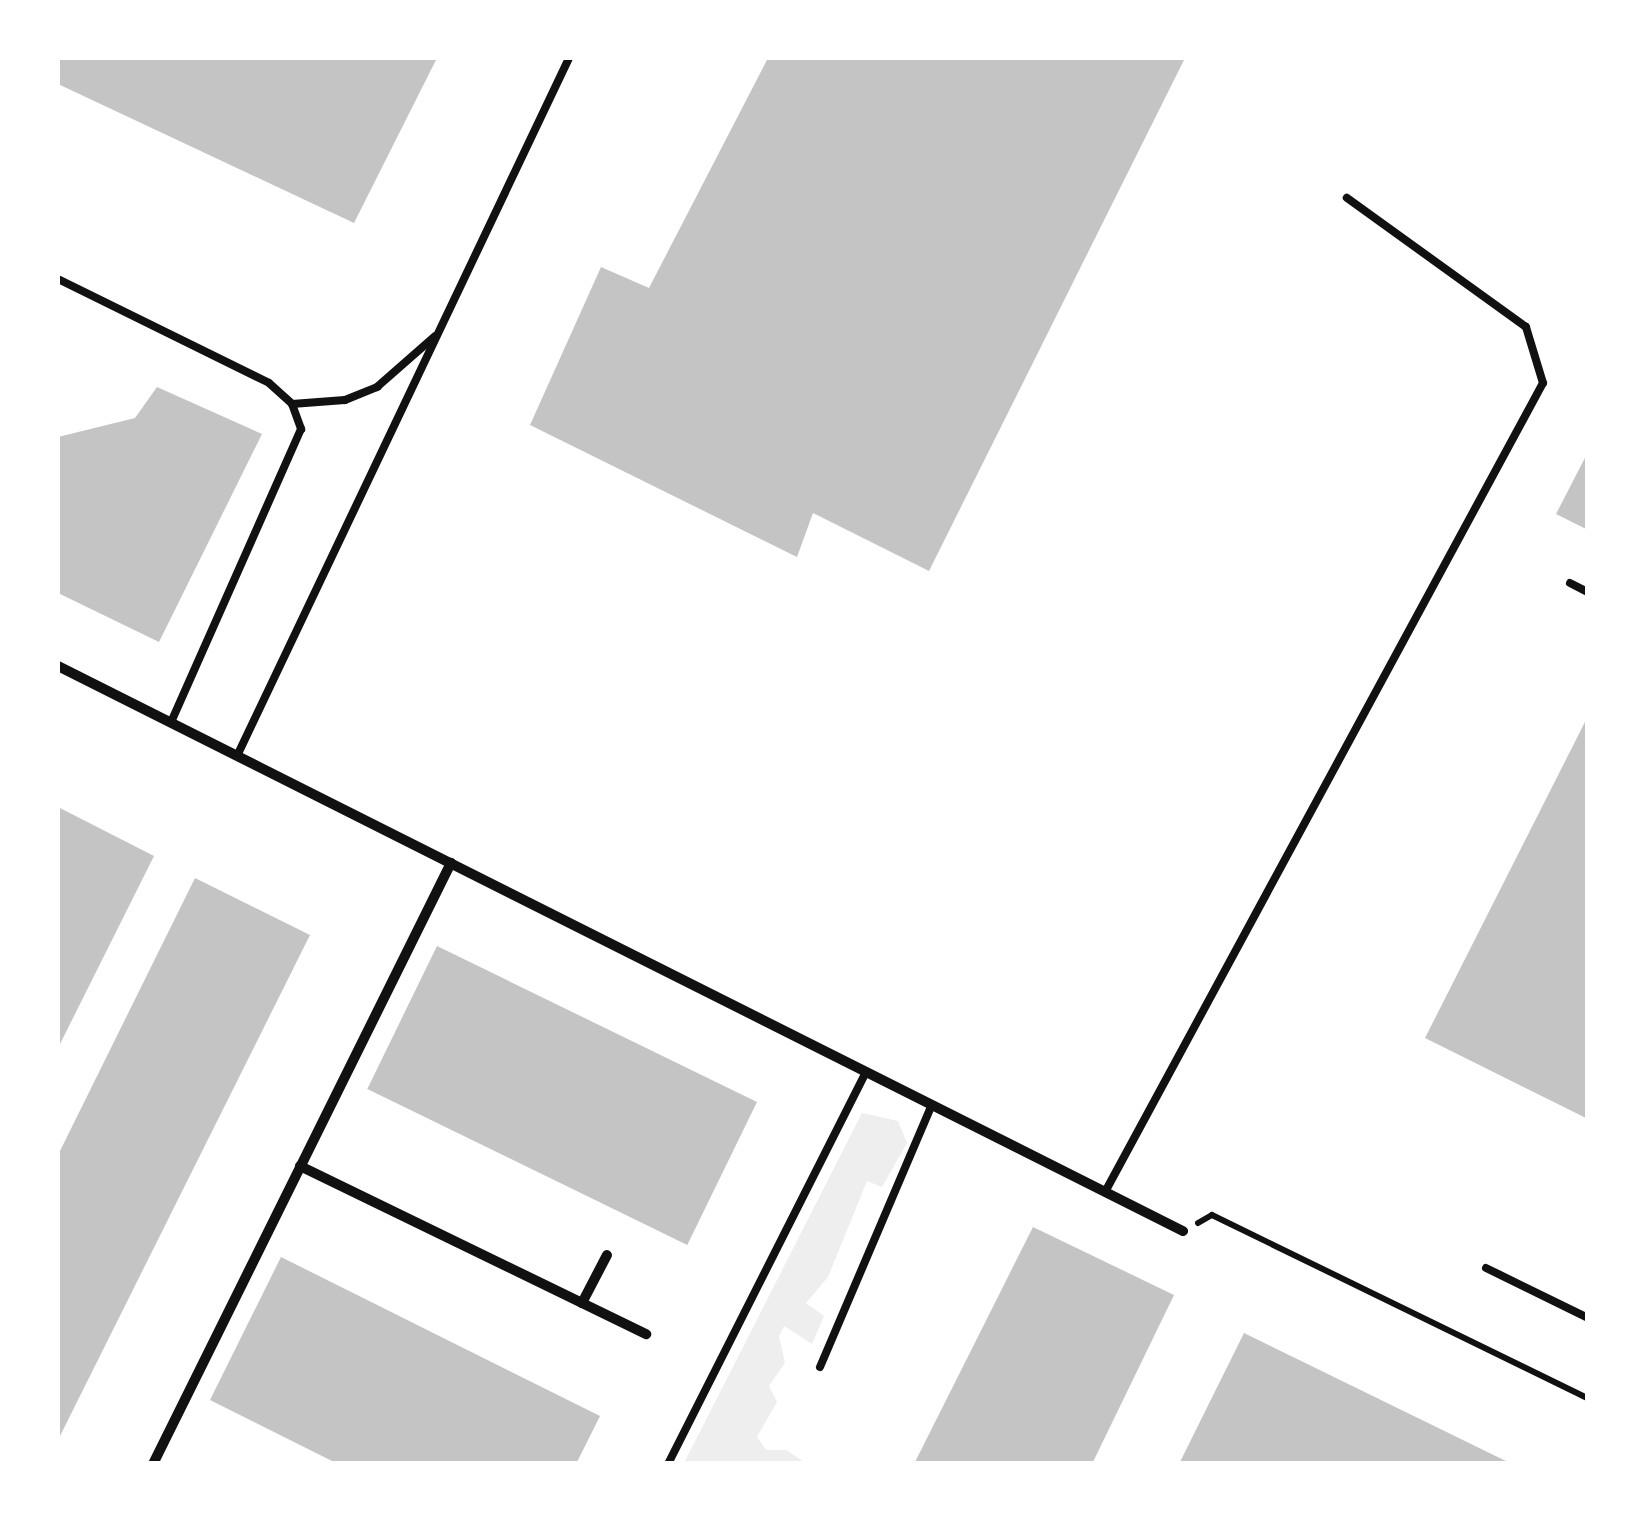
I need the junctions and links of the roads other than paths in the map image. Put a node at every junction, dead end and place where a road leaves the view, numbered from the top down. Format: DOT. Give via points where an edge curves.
graph roads {
  1 [pos="570,58"];
  2 [pos="1347,198"];
  3 [pos="58,278"];
  4 [pos="438,333"];
  5 [pos="292,404"];
  6 [pos="1570,583"];
  7 [pos="1588,592"];
  8 [pos="58,666"];
  9 [pos="171,722"];
  10 [pos="237,756"];
  11 [pos="450,863"];
  12 [pos="866,1072"];
  13 [pos="932,1105"];
  14 [pos="300,1166"];
  15 [pos="1105,1192"];
  16 [pos="1183,1231"];
  17 [pos="606,1255"];
  18 [pos="1486,1268"];
  19 [pos="582,1303"];
  20 [pos="1588,1318"];
  21 [pos="646,1334"];
  22 [pos="820,1367"];
  23 [pos="153,1464"];
  24 [pos="668,1464"];
  1 -- 4 [label="lane"];
  2 -- 15 [label="lane" via="1526,327 1543,383"];
  3 -- 5 [label="lane" via="269,382"];
  4 -- 5 [label="lane" via="376,387 344,400"];
  4 -- 10 [label="lane"];
  5 -- 9 [label="lane" via="301,428"];
  6 -- 7 [label="lane"];
  8 -- 9 [label="street"];
  9 -- 10 [label="street"];
  10 -- 11 [label="street"];
  11 -- 12 [label="street"];
  11 -- 14 [label="street"];
  12 -- 13 [label="street"];
  12 -- 24 [label="lane"];
  13 -- 15 [label="street"];
  13 -- 22 [label="lane"];
  14 -- 19 [label="street"];
  14 -- 23 [label="street"];
  15 -- 16 [label="street"];
  17 -- 19 [label="street"];
  18 -- 20 [label="lane"];
  19 -- 21 [label="street"];
}
